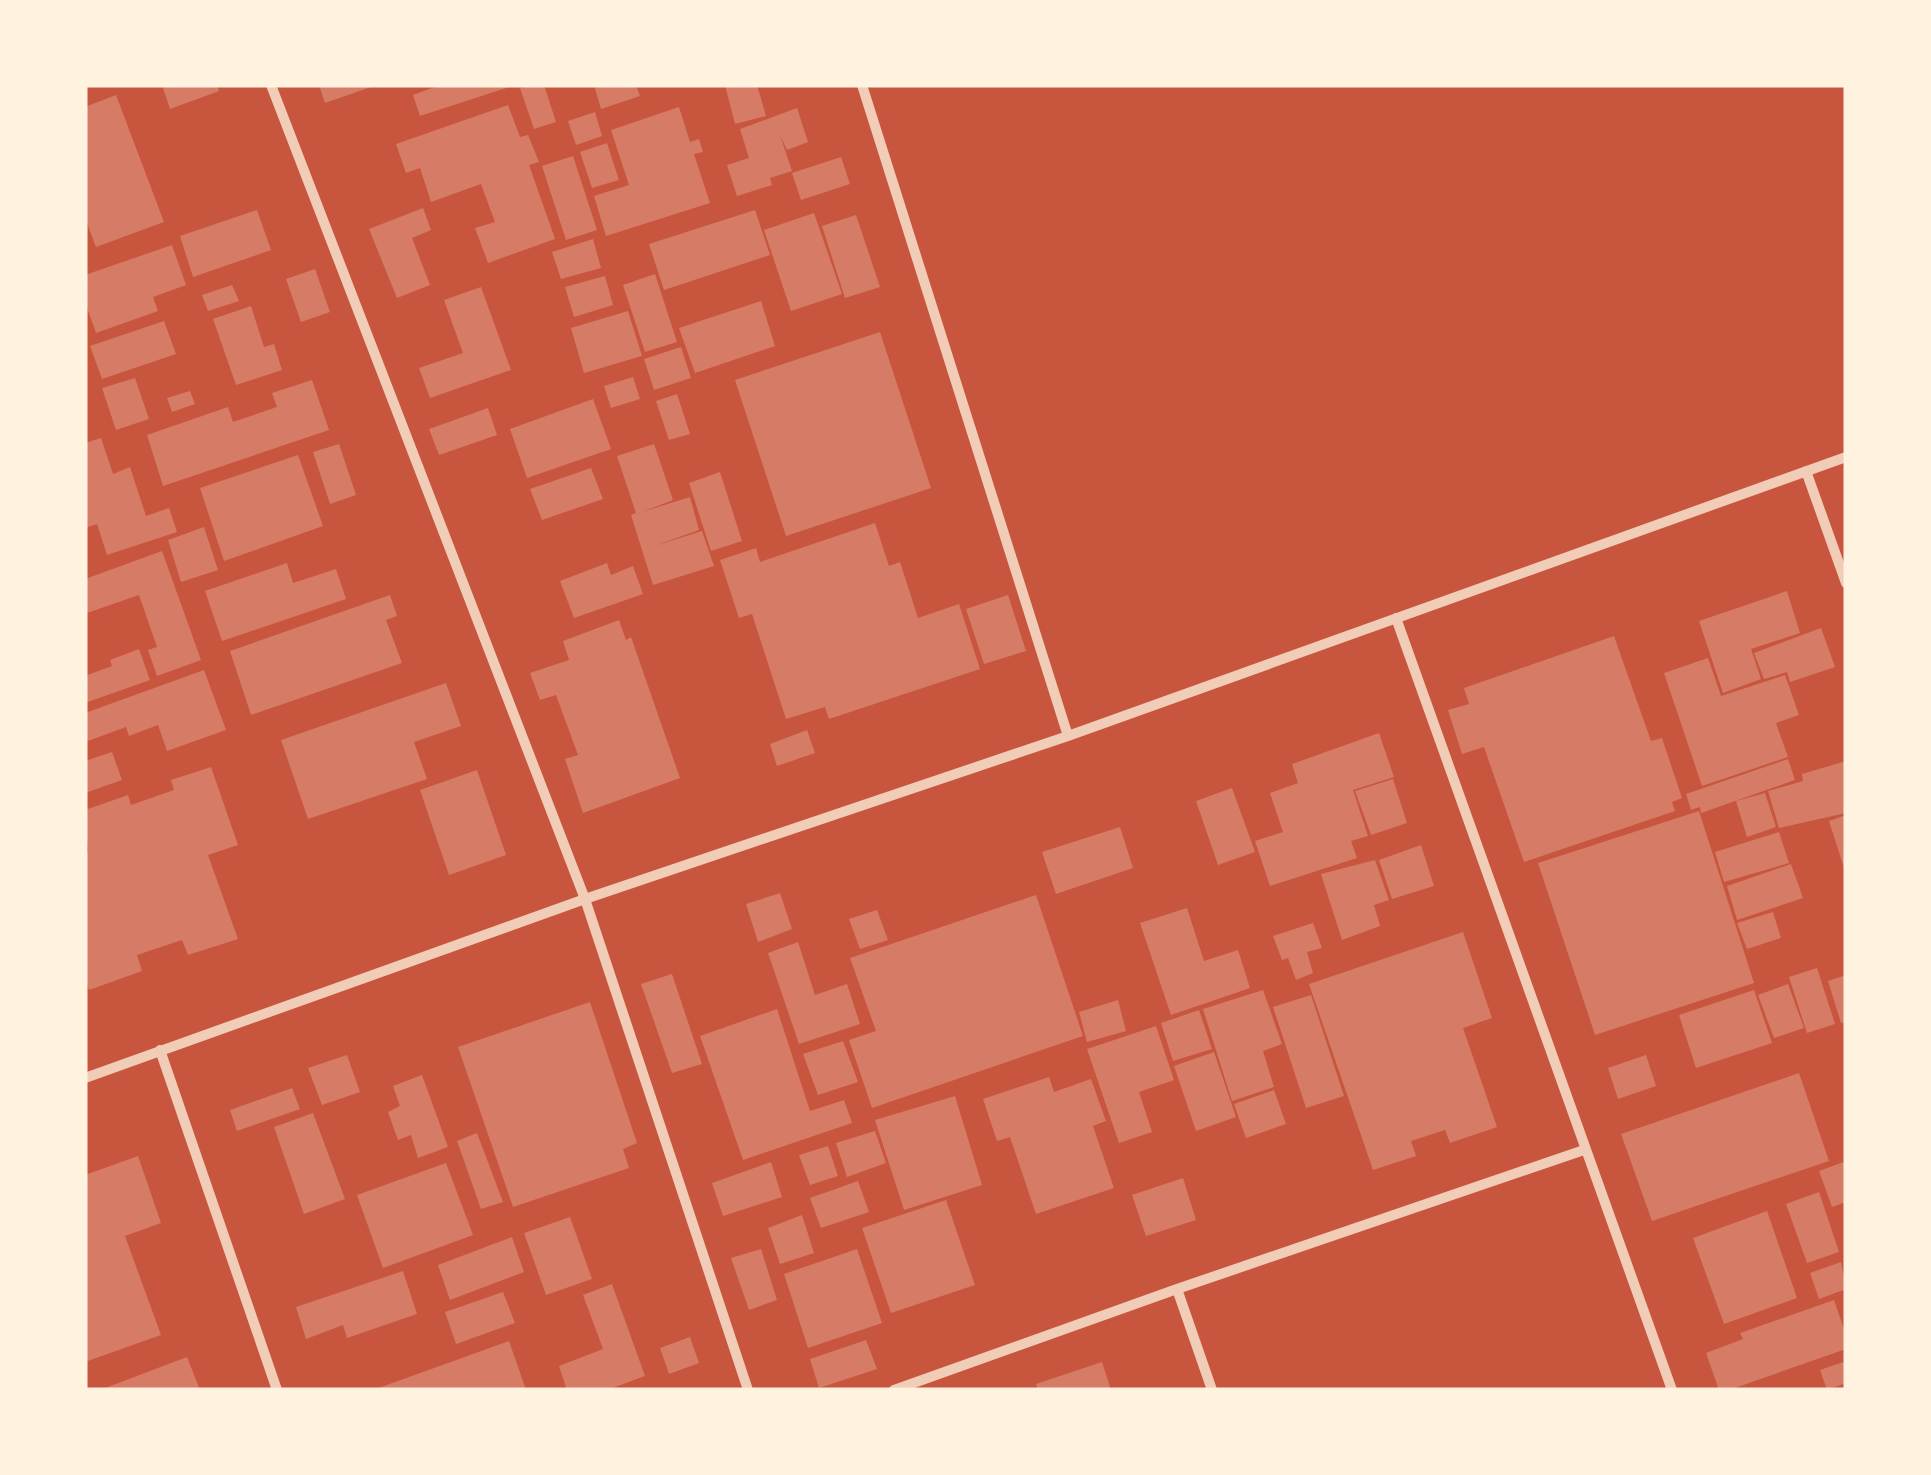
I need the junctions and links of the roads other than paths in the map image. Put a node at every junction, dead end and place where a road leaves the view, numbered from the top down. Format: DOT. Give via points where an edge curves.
graph roads {
  1 [pos="271,85"];
  2 [pos="862,85"];
  3 [pos="1846,457"];
  4 [pos="1806,471"];
  5 [pos="1846,583"];
  6 [pos="1396,618"];
  7 [pos="1068,736"];
  8 [pos="585,899"];
  9 [pos="160,1050"];
  10 [pos="85,1078"];
  11 [pos="1584,1150"];
  12 [pos="1177,1288"];
  13 [pos="278,1390"];
  14 [pos="748,1390"];
  15 [pos="894,1390"];
  16 [pos="1212,1390"];
  17 [pos="1672,1390"];
  1 -- 8 [label="street"];
  2 -- 7 [label="street"];
  3 -- 4 [label="street"];
  4 -- 5 [label="street"];
  4 -- 6 [label="street"];
  6 -- 7 [label="street"];
  6 -- 11 [label="street"];
  7 -- 8 [label="street"];
  8 -- 9 [label="street"];
  8 -- 14 [label="street"];
  9 -- 10 [label="street"];
  9 -- 13 [label="street"];
  11 -- 12 [label="street"];
  11 -- 17 [label="street"];
  12 -- 15 [label="street"];
  12 -- 16 [label="street"];
}
